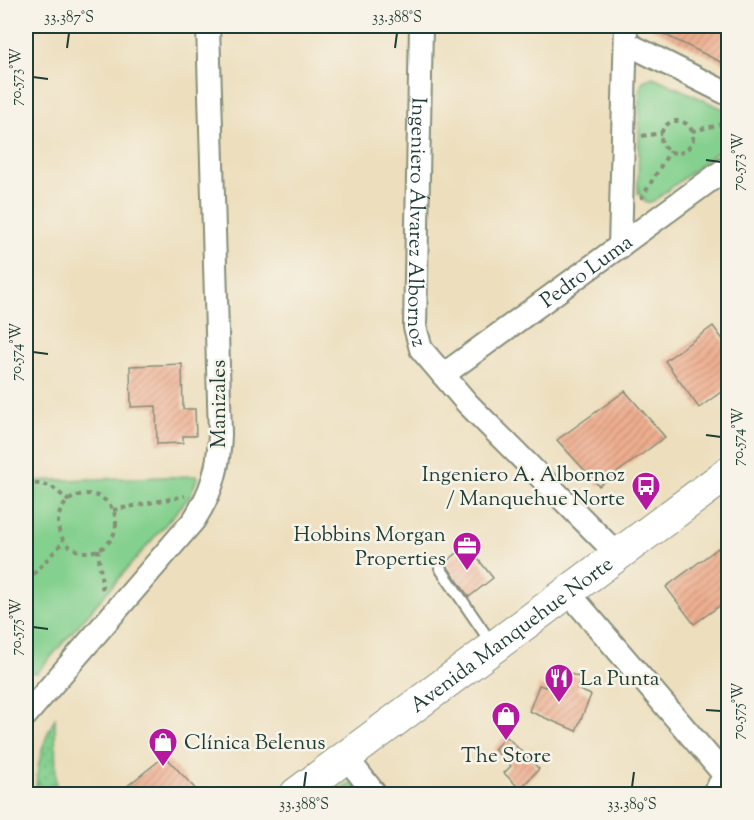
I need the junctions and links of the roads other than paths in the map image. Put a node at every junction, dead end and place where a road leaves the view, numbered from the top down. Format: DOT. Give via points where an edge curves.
graph roads {
  1 [pos="208,26"];
  2 [pos="421,26"];
  3 [pos="626,34"];
  4 [pos="729,94"];
  5 [pos="729,166"];
  6 [pos="620,247"];
  7 [pos="443,375"];
  8 [pos="729,474"];
  9 [pos="618,555"];
  10 [pos="440,567"];
  11 [pos="568,592"];
  12 [pos="494,646"];
  13 [pos="26,715"];
  14 [pos="346,757"];
  15 [pos="728,776"];
  16 [pos="296,795"];
  17 [pos="375,795"];
  18 [pos="713,795"];
  1 -- 13 [label="street, Manizales" via="218,466 211,492 194,520"];
  2 -- 7 [label="street, Ingeniero Álvarez Albornoz" via="415,327 421,349"];
  3 -- 4 [label="street"];
  3 -- 6 [label="street"];
  5 -- 6 [label="street, Pedro Luma"];
  6 -- 7 [label="street, Pedro Luma"];
  7 -- 9 [label="street, Ingeniero Álvarez Albornoz" via="492,430"];
  8 -- 9 [label="street, Avenida Manquehue Norte"];
  9 -- 11 [label="street, Avenida Manquehue Norte"];
  10 -- 12 [label="lane"];
  11 -- 12 [label="street, Avenida Manquehue Norte"];
  11 -- 15 [label="street"];
  12 -- 14 [label="street, Avenida Manquehue Norte"];
  14 -- 16 [label="street, Avenida Manquehue Norte"];
  14 -- 17 [label="street"];
  15 -- 18 [label="street"];
}
